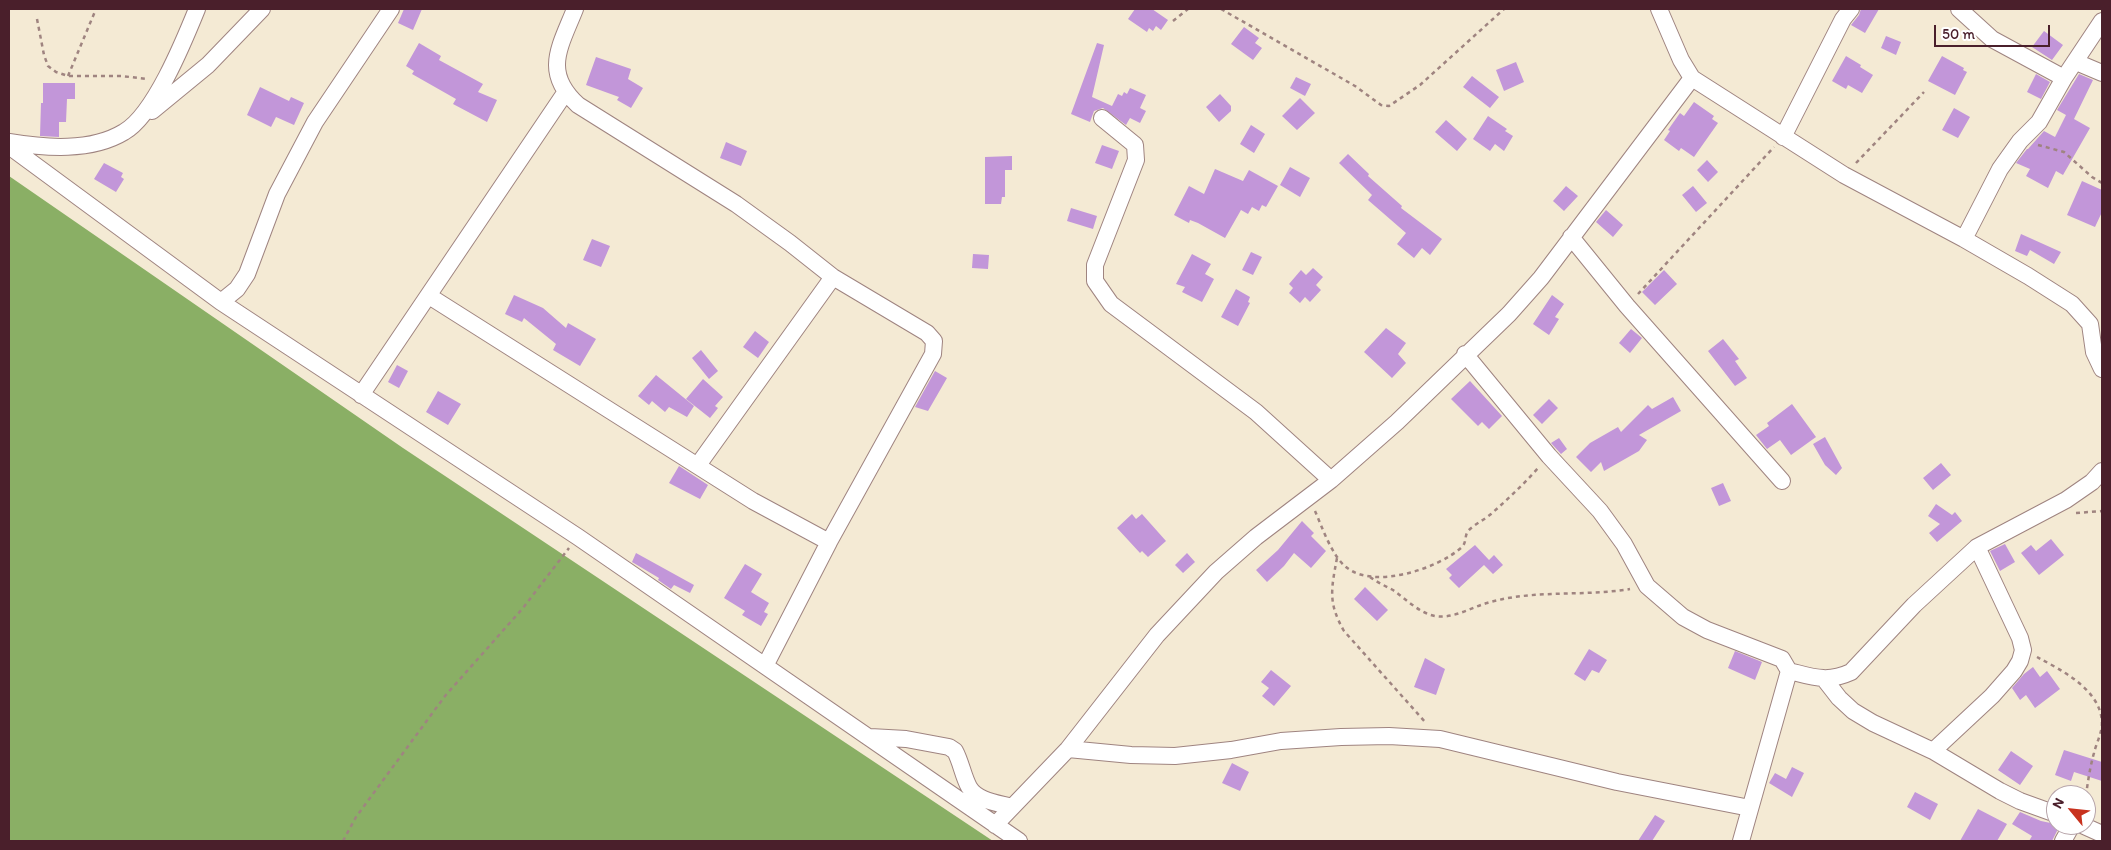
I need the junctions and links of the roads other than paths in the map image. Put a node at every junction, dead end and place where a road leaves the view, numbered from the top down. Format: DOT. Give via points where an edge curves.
graph roads {
  1 [pos="197,9"];
  2 [pos="262,9"];
  3 [pos="391,9"];
  4 [pos="575,9"];
  5 [pos="1659,9"];
  6 [pos="1851,9"];
  7 [pos="1959,9"];
  8 [pos="2102,22"];
  9 [pos="2076,62"];
  10 [pos="2102,72"];
  11 [pos="1692,78"];
  12 [pos="2064,78"];
  13 [pos="565,93"];
  14 [pos="1102,118"];
  15 [pos="135,125"];
  16 [pos="1783,137"];
  17 [pos="9,142"];
  18 [pos="9,146"];
  19 [pos="1572,237"];
  20 [pos="1964,239"];
  21 [pos="832,277"];
  22 [pos="429,296"];
  23 [pos="220,302"];
  24 [pos="1465,354"];
  25 [pos="2102,369"];
  26 [pos="361,395"];
  27 [pos="698,465"];
  28 [pos="2102,471"];
  29 [pos="1331,480"];
  30 [pos="1782,481"];
  31 [pos="829,542"];
  32 [pos="1977,547"];
  33 [pos="765,666"];
  34 [pos="1789,671"];
  35 [pos="1825,680"];
  36 [pos="870,736"];
  37 [pos="1068,749"];
  38 [pos="1933,751"];
  39 [pos="1012,807"];
  40 [pos="1750,808"];
  41 [pos="2046,810"];
  42 [pos="995,825"];
  43 [pos="1020,841"];
  44 [pos="1741,841"];
  1 -- 15 [label="street" via="181,50 158,93"];
  2 -- 15 [label="street" via="208,65"];
  3 -- 23 [label="street" via="315,122 278,194 247,274 237,289"];
  4 -- 13 [label="street" via="556,61 557,75"];
  5 -- 11 [label="street"];
  6 -- 16 [label="street"];
  7 -- 12 [label="street" via="1992,39"];
  8 -- 9 [label="street"];
  9 -- 10 [label="street"];
  9 -- 12 [label="street"];
  11 -- 16 [label="street"];
  11 -- 19 [label="street"];
  12 -- 20 [label="street" via="2039,122 2000,169"];
  13 -- 21 [label="street" via="595,117 736,204"];
  13 -- 22 [label="street"];
  14 -- 29 [label="street" via="1135,145 1136,160 1095,265 1095,281 1111,304 1256,412"];
  15 -- 17 [label="street" via="124,133 81,146 38,147"];
  16 -- 20 [label="street" via="1844,175"];
  18 -- 23 [label="street"];
  19 -- 24 [label="street" via="1509,314"];
  19 -- 30 [label="street" via="1626,306"];
  20 -- 25 [label="street" via="2072,304 2090,324 2094,352"];
  21 -- 27 [label="street"];
  21 -- 31 [label="street" via="934,340 933,354"];
  22 -- 26 [label="street"];
  22 -- 27 [label="street"];
  23 -- 26 [label="street"];
  24 -- 29 [label="street" via="1397,422"];
  24 -- 34 [label="street" via="1549,456 1600,511 1624,544 1647,586 1683,617 1782,660"];
  26 -- 33 [label="street" via="578,537"];
  27 -- 31 [label="street"];
  28 -- 32 [label="street" via="2066,500"];
  29 -- 37 [label="street" via="1216,572 1157,634"];
  31 -- 33 [label="street"];
  32 -- 35 [label="street" via="1914,605 1851,672"];
  32 -- 38 [label="street" via="2023,650 2014,671 1992,696"];
  33 -- 36 [label="street"];
  34 -- 35 [label="street"];
  34 -- 40 [label="street"];
  35 -- 38 [label="street" via="1853,711"];
  36 -- 39 [label="street" via="949,747 954,750 974,792"];
  36 -- 42 [label="street"];
  37 -- 39 [label="street"];
  37 -- 40 [label="street" via="1175,756 1282,741 1341,737 1440,739 1617,782"];
  38 -- 41 [label="street" via="2000,791"];
  39 -- 42 [label="street"];
  40 -- 44 [label="street"];
  42 -- 43 [label="street"];
}
